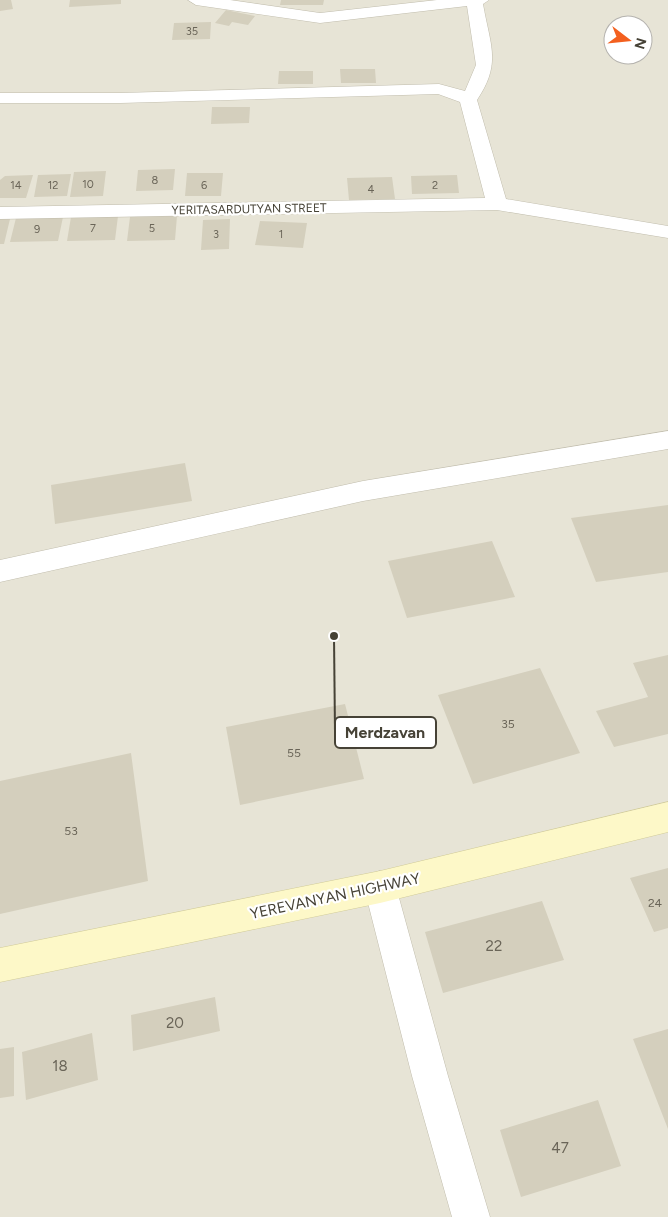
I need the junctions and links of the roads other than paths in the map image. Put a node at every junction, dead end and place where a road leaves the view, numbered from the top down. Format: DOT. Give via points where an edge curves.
graph roads {
  1 [pos="196,0"];
  2 [pos="477,1"];
  3 [pos="0,98"];
  4 [pos="468,100"];
  5 [pos="497,204"];
  6 [pos="0,213"];
  7 [pos="668,232"];
  8 [pos="668,440"];
  9 [pos="0,571"];
  10 [pos="668,817"];
  11 [pos="380,887"];
  12 [pos="0,965"];
  13 [pos="472,1217"];
  1 -- 2 [label="street" via="320,18"];
  2 -- 4 [label="street" via="485,65 479,84"];
  3 -- 4 [label="street" via="439,89"];
  4 -- 5 [label="street"];
  5 -- 6 [label="street, YERITASARDUTYAN STREET"];
  5 -- 7 [label="street, YERITASARDUTYAN STREET"];
  8 -- 9 [label="street" via="363,491"];
  10 -- 11 [label="main road, YEREVANYAN HIGHWAY"];
  11 -- 12 [label="main road, YEREVANYAN HIGHWAY"];
  11 -- 13 [label="street" via="430,1076"];
}
